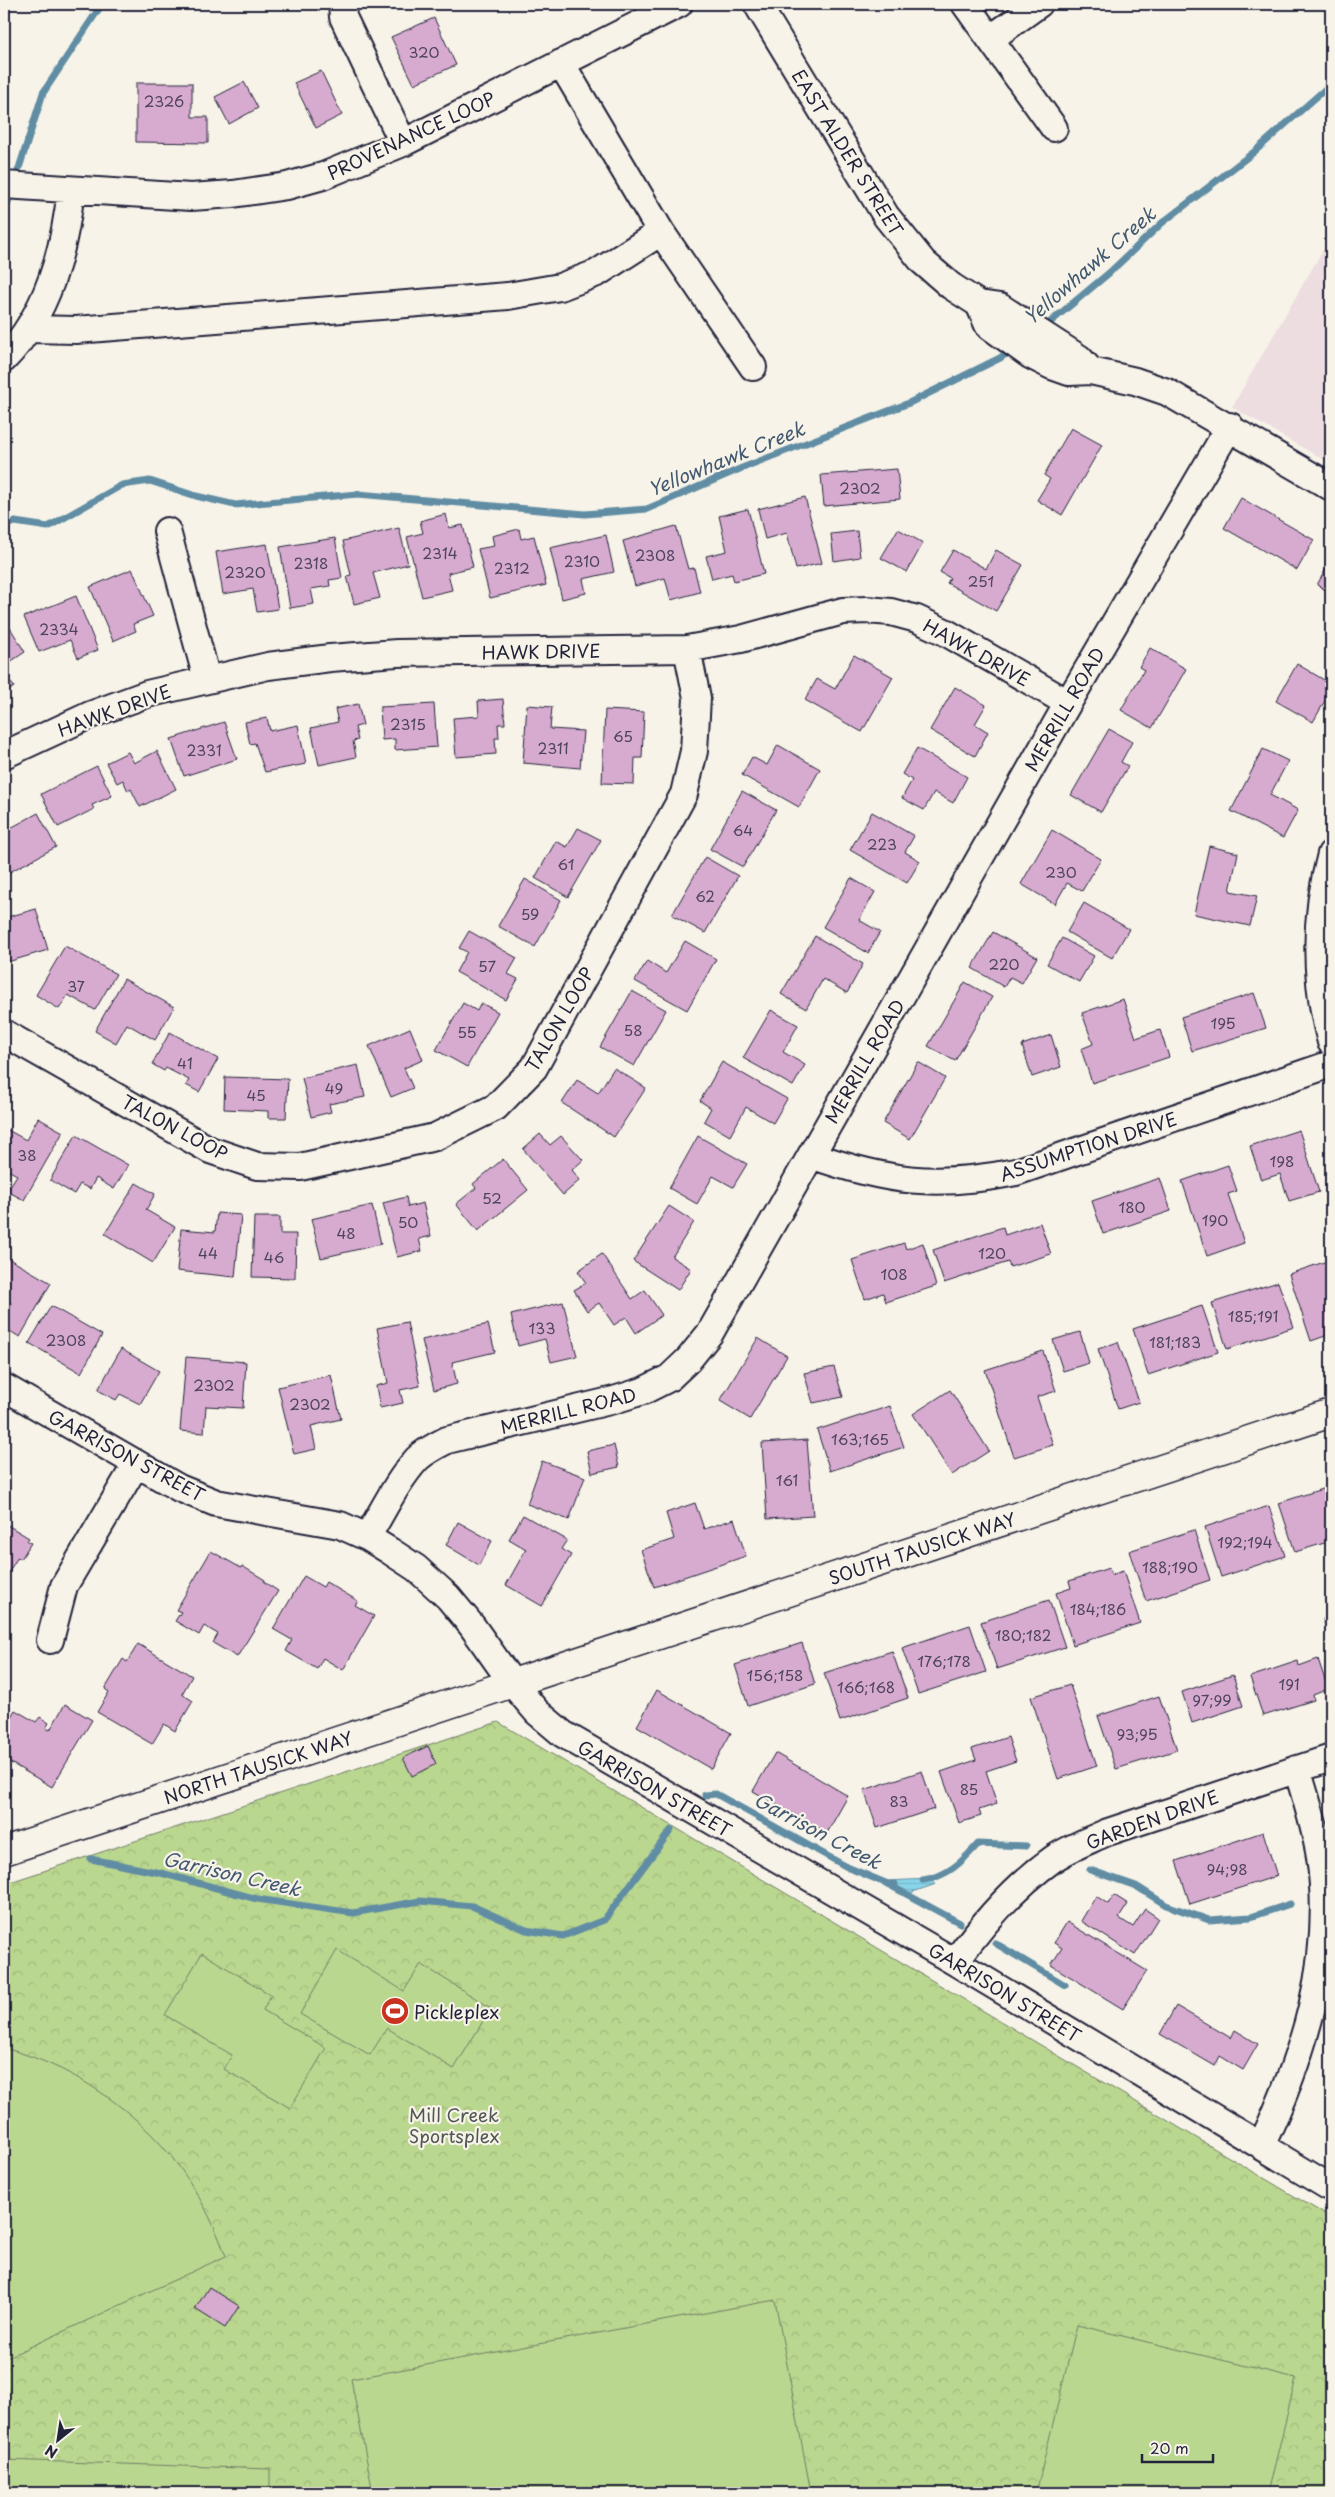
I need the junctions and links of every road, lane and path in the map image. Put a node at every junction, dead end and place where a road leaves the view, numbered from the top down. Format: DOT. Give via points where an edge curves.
graph roads {
  1 [pos="342,4"];
  2 [pos="679,4"];
  3 [pos="757,4"];
  4 [pos="965,4"];
  5 [pos="1039,4"];
  6 [pos="990,39"];
  7 [pos="561,63"];
  8 [pos="1054,128"];
  9 [pos="403,143"];
  10 [pos="4,184"];
  11 [pos="61,189"];
  12 [pos="661,232"];
  13 [pos="30,328"];
  14 [pos="4,359"];
  15 [pos="753,367"];
  16 [pos="1230,426"];
  17 [pos="1331,487"];
  18 [pos="167,531"];
  19 [pos="687,648"];
  20 [pos="207,679"];
  21 [pos="1068,702"];
  22 [pos="4,756"];
  23 [pos="1331,854"];
  24 [pos="4,1033"];
  25 [pos="1331,1042"];
  26 [pos="1331,1064"];
  27 [pos="811,1155"];
  28 [pos="4,1387"];
  29 [pos="1331,1413"];
  30 [pos="136,1464"];
  31 [pos="367,1537"];
  32 [pos="50,1640"];
  33 [pos="513,1684"];
  34 [pos="1331,1758"];
  35 [pos="1297,1768"];
  36 [pos="4,1851"];
  37 [pos="955,1962"];
  38 [pos="1260,2146"];
  39 [pos="1331,2188"];
  1 -- 9 [label="street" via="343,17"];
  2 -- 7 [label="street, PROVENANCE LOOP"];
  3 -- 16 [label="street, EAST ALDER STREET" via="886,216 923,262 979,304 988,325 1030,355 1052,366 1069,372 1091,371 1167,392"];
  4 -- 6 [label="street"];
  5 -- 6 [label="street"];
  6 -- 8 [label="street"];
  7 -- 9 [label="street, PROVENANCE LOOP"];
  7 -- 12 [label="street"];
  9 -- 11 [label="street, PROVENANCE LOOP" via="323,176 287,186 234,194 191,197"];
  10 -- 11 [label="street, PROVENANCE LOOP"];
  11 -- 13 [label="street" via="67,231 59,260"];
  12 -- 13 [label="street" via="597,272 560,287 508,296 86,329"];
  12 -- 15 [label="street"];
  13 -- 14 [label="street"];
  16 -- 17 [label="street, EAST ALDER STREET"];
  16 -- 21 [label="street, MERRILL ROAD"];
  18 -- 20 [label="street"];
  19 -- 20 [label="street, HAWK DRIVE" via="398,653 268,666"];
  19 -- 21 [label="street, HAWK DRIVE" via="740,639 844,611 891,612 945,632"];
  19 -- 24 [label="street, TALON LOOP" via="697,698 694,752 684,794 534,1068 496,1107 436,1137 300,1167 257,1166 210,1150"];
  20 -- 22 [label="street, HAWK DRIVE" via="147,694 90,715"];
  21 -- 27 [label="street, MERRILL ROAD"];
  23 -- 25 [label="street" via="1322,888 1318,975"];
  26 -- 27 [label="street, ASSUMPTION DRIVE" via="1016,1172 977,1180 938,1182 896,1178 855,1170"];
  27 -- 31 [label="street, MERRILL ROAD" via="710,1333 669,1378 614,1400 439,1444 418,1458"];
  28 -- 30 [label="street, GARRISON STREET"];
  29 -- 33 [label="main road, SOUTH TAUSICK WAY"];
  30 -- 31 [label="street, GARRISON STREET" via="179,1488 216,1503 340,1525"];
  30 -- 32 [label="street" via="64,1586"];
  31 -- 33 [label="street, GARRISON STREET" via="416,1568 448,1597"];
  33 -- 36 [label="main road, NORTH TAUSICK WAY"];
  33 -- 37 [label="street, GARRISON STREET" via="537,1712 563,1734"];
  34 -- 35 [label="street, GARDEN DRIVE"];
  35 -- 37 [label="street, GARDEN DRIVE" via="1106,1833 1054,1858 999,1908"];
  35 -- 38 [label="street" via="1320,1858 1326,1908 1324,1954 1301,2053"];
  37 -- 38 [label="street, GARRISON STREET"];
  38 -- 39 [label="street, GARRISON STREET"];
}
